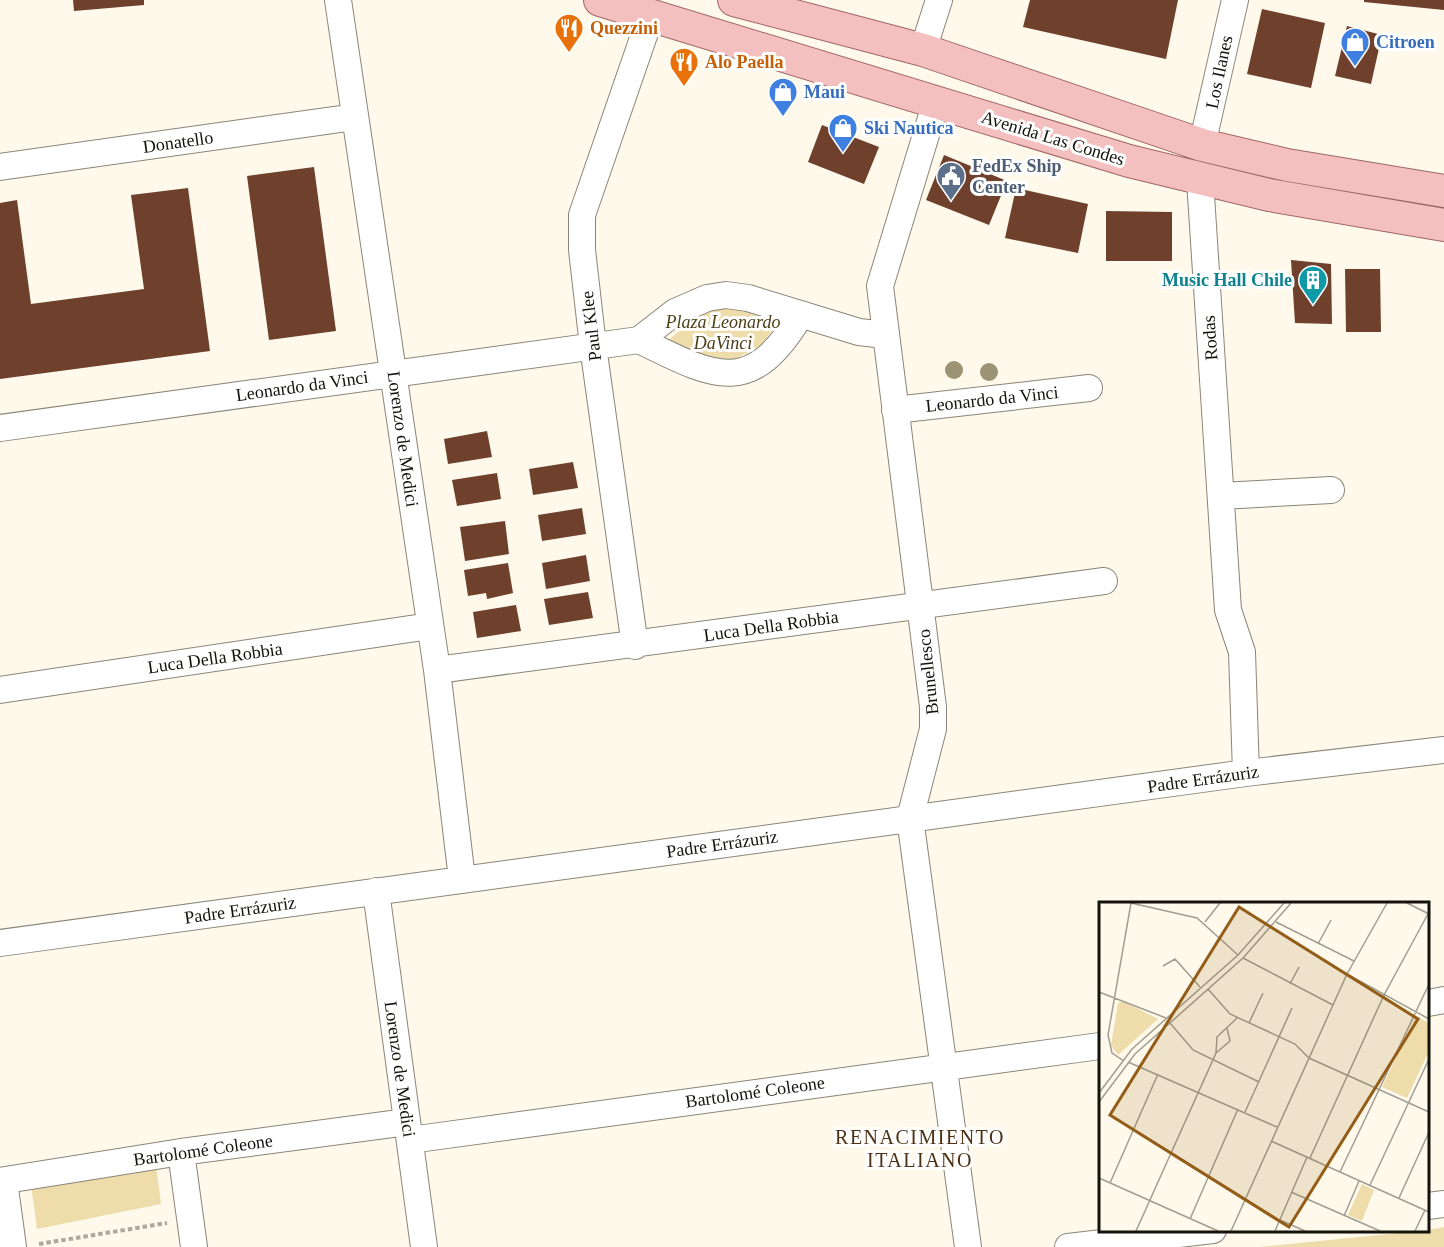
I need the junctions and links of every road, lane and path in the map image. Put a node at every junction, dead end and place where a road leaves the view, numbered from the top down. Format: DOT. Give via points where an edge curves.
graph roads {
  1 [pos="338,0"];
  2 [pos="600,0"];
  3 [pos="734,0"];
  4 [pos="939,0"];
  5 [pos="1235,0"];
  6 [pos="788,7"];
  7 [pos="651,15"];
  8 [pos="923,50"];
  9 [pos="936,102"];
  10 [pos="356,117"];
  11 [pos="1202,145"];
  12 [pos="0,167"];
  13 [pos="1200,180"];
  14 [pos="1444,191"];
  15 [pos="1444,225"];
  16 [pos="801,315"];
  17 [pos="885,335"];
  18 [pos="639,340"];
  19 [pos="593,346"];
  20 [pos="393,374"];
  21 [pos="1089,388"];
  22 [pos="895,410"];
  23 [pos="0,428"];
  24 [pos="1331,490"];
  25 [pos="1221,496"];
  26 [pos="1104,581"];
  27 [pos="921,605"];
  28 [pos="430,626"];
  29 [pos="635,646"];
  30 [pos="437,670"];
  31 [pos="0,690"];
  32 [pos="1444,750"];
  33 [pos="1246,773"];
  34 [pos="910,818"];
  35 [pos="462,879"];
  36 [pos="376,891"];
  37 [pos="0,943"];
  38 [pos="1444,1000"];
  39 [pos="1429,1003"];
  40 [pos="1099,1046"];
  41 [pos="943,1066"];
  42 [pos="408,1131"];
  43 [pos="181,1152"];
  44 [pos="2,1181"];
  45 [pos="1444,1204"];
  46 [pos="1429,1206"];
  47 [pos="190,1219"];
  48 [pos="1195,1232"];
  49 [pos="24,1246"];
  50 [pos="194,1247"];
  51 [pos="424,1247"];
  52 [pos="968,1247"];
  53 [pos="1068,1247"];
  1 -- 10 [label="street, Lorenzo de Medici"];
  2 -- 7 [label="main road, Avenida Las Condes"];
  3 -- 6 [label="main road"];
  4 -- 8 [label="street"];
  5 -- 11 [label="street, Los Ilanes"];
  6 -- 8 [label="main road"];
  7 -- 9 [label="main road, Avenida Las Condes"];
  7 -- 19 [label="street, Paul Klee" via="582,215"];
  8 -- 11 [label="main road"];
  9 -- 13 [label="main road, Avenida Las Condes"];
  9 -- 17 [label="street, Brunellesco" via="880,286"];
  10 -- 12 [label="street, Donatello"];
  10 -- 20 [label="street, Lorenzo de Medici"];
  11 -- 14 [label="main road" via="1287,165"];
  13 -- 15 [label="main road, Avenida Las Condes" via="1340,209"];
  13 -- 25 [label="street, Rodas"];
  16 -- 17 [label="street" via="859,332"];
  16 -- 18 [label="street" via="748,298 707,298 675,312"];
  16 -- 18 [label="street" via="786,340 764,363 745,371 714,373"];
  17 -- 22 [label="street, Brunellesco"];
  18 -- 19 [label="street, Leonardo da Vinci"];
  19 -- 20 [label="street, Leonardo da Vinci"];
  19 -- 29 [label="street, Paul Klee"];
  20 -- 23 [label="street, Leonardo da Vinci"];
  20 -- 28 [label="street, Lorenzo de Medici"];
  21 -- 22 [label="street, Leonardo da Vinci"];
  22 -- 27 [label="street, Brunellesco"];
  24 -- 25 [label="street"];
  25 -- 33 [label="street, Rodas" via="1228,610 1242,652"];
  26 -- 27 [label="street, Luca Della Robbia"];
  27 -- 29 [label="street, Luca Della Robbia"];
  27 -- 34 [label="street, Brunellesco" via="933,729"];
  28 -- 30 [label="street, Lorenzo de Medici"];
  28 -- 31 [label="street, Luca Della Robbia"];
  29 -- 30 [label="street, Luca Della Robbia"];
  30 -- 35 [label="street, Lorenzo de Medici"];
  32 -- 33 [label="street, Padre Errázuriz"];
  33 -- 34 [label="street, Padre Errázuriz"];
  34 -- 35 [label="street, Padre Errázuriz"];
  34 -- 41 [label="street, Brunellesco"];
  35 -- 36 [label="street, Padre Errázuriz"];
  36 -- 37 [label="street, Padre Errázuriz"];
  36 -- 42 [label="street, Lorenzo de Medici"];
  38 -- 39 [label="street"];
  40 -- 41 [label="street, Bartolomé Coleone"];
  41 -- 42 [label="street, Bartolomé Coleone"];
  41 -- 52 [label="street, Brunellesco"];
  42 -- 43 [label="street, Bartolomé Coleone"];
  42 -- 51 [label="street, Lorenzo de Medici"];
  43 -- 44 [label="street, Bartolomé Coleone"];
  43 -- 47 [label="street"];
  44 -- 49 [label="street"];
  45 -- 46 [label="street"];
  47 -- 49 [label="path"];
  47 -- 50 [label="street"];
  48 -- 53 [label="street"];
}
